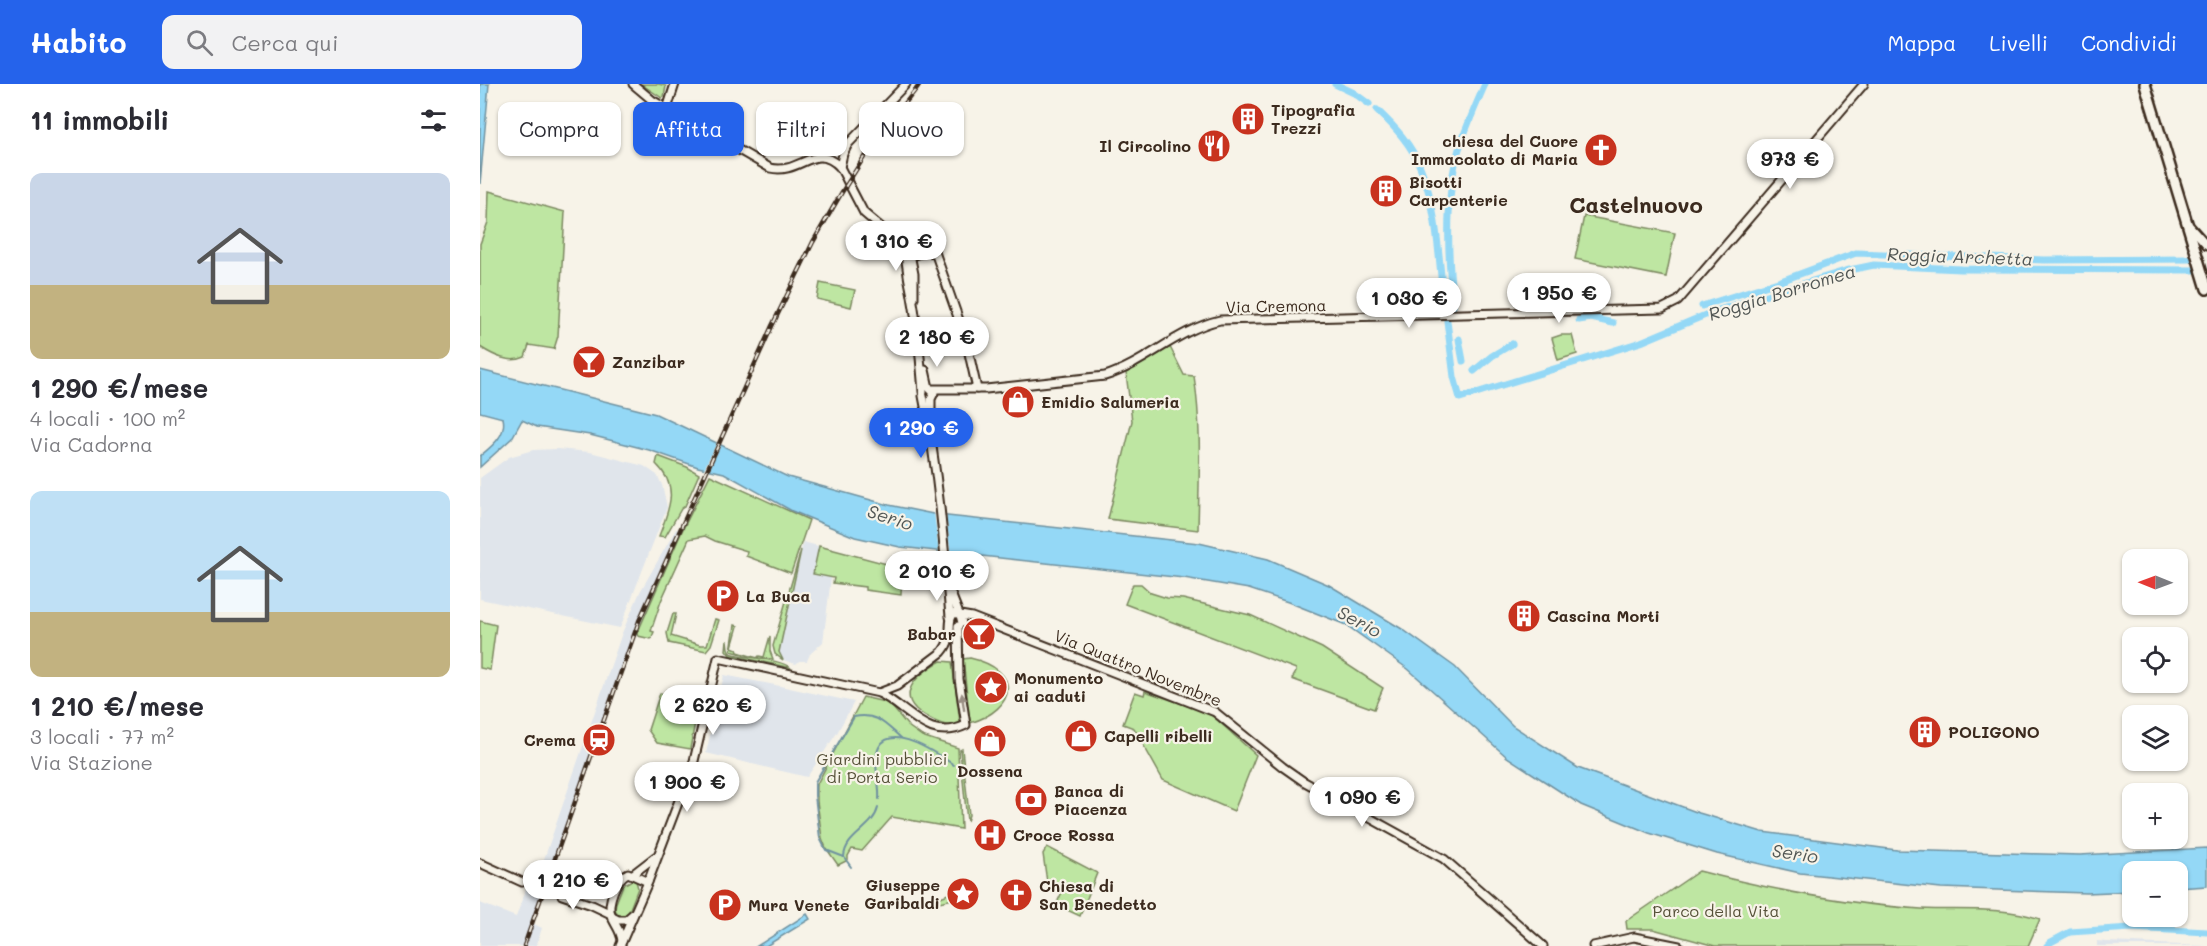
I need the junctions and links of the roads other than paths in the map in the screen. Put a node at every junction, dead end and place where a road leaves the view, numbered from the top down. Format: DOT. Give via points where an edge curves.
graph roads {
  1 [pos="633,84"];
  2 [pos="675,84"];
  3 [pos="906,84"];
  4 [pos="1864,84"];
  5 [pos="2145,84"];
  6 [pos="656,102"];
  7 [pos="669,102"];
  8 [pos="744,153"];
  9 [pos="840,167"];
  10 [pos="2186,222"];
  11 [pos="894,236"];
  12 [pos="2207,245"];
  13 [pos="912,256"];
  14 [pos="2205,267"];
  15 [pos="2207,290"];
  16 [pos="914,298"];
  17 [pos="977,389"];
  18 [pos="929,393"];
  19 [pos="948,585"];
  20 [pos="960,614"];
  21 [pos="976,618"];
  22 [pos="950,620"];
  23 [pos="960,625"];
  24 [pos="879,693"];
  25 [pos="657,855"];
  26 [pos="480,863"];
  27 [pos="633,874"];
  28 [pos="644,880"];
  29 [pos="522,882"];
  30 [pos="562,895"];
  31 [pos="611,902"];
  32 [pos="592,905"];
  33 [pos="634,912"];
  34 [pos="611,916"];
  35 [pos="621,945"];
  36 [pos="1543,946"];
  37 [pos="1593,946"];
  38 [pos="1679,946"];
  1 -- 6 [label="street"];
  2 -- 7 [label="street"];
  3 -- 9 [label="street" via="848,144"];
  4 -- 17 [label="street, Via Cremona" via="1678,301 1662,309 1220,320 1197,327 1121,371 1105,376"];
  5 -- 10 [label="main road"];
  8 -- 9 [label="street" via="770,168 787,170 818,156"];
  9 -- 11 [label="street" via="859,206 873,222"];
  10 -- 12 [label="street"];
  10 -- 14 [label="main road"];
  11 -- 13 [label="street" via="904,240"];
  11 -- 16 [label="street" via="903,247"];
  13 -- 16 [label="street"];
  13 -- 17 [label="street" via="935,252 966,340"];
  14 -- 15 [label="main road"];
  16 -- 18 [label="street"];
  17 -- 18 [label="street, Via Cremona"];
  18 -- 19 [label="street"];
  19 -- 20 [label="street"];
  19 -- 22 [label="street"];
  20 -- 21 [label="street, Via Quattro Novembre"];
  20 -- 22 [label="street" via="953,614"];
  20 -- 23 [label="street"];
  21 -- 23 [label="street"];
  21 -- 36 [label="street, Via Quattro Novembre" via="1215,712 1303,781 1444,859"];
  22 -- 23 [label="street" via="953,626"];
  22 -- 24 [label="street" via="948,645 892,689"];
  24 -- 23 [label="street, one-way" via="928,726 945,732 966,725 957,647"];
  24 -- 25 [label="street" via="718,658 697,752"];
  25 -- 27 [label="street"];
  25 -- 28 [label="street"];
  26 -- 29 [label="street"];
  27 -- 28 [label="street"];
  27 -- 31 [label="street" via="621,878"];
  28 -- 33 [label="street"];
  30 -- 32 [label="street"];
  31 -- 32 [label="street"];
  31 -- 34 [label="street"];
  32 -- 34 [label="street"];
  33 -- 34 [label="street" via="626,920"];
  33 -- 35 [label="street"];
  34 -- 35 [label="street" via="621,932"];
  37 -- 38 [label="street" via="1634,937"];
}
